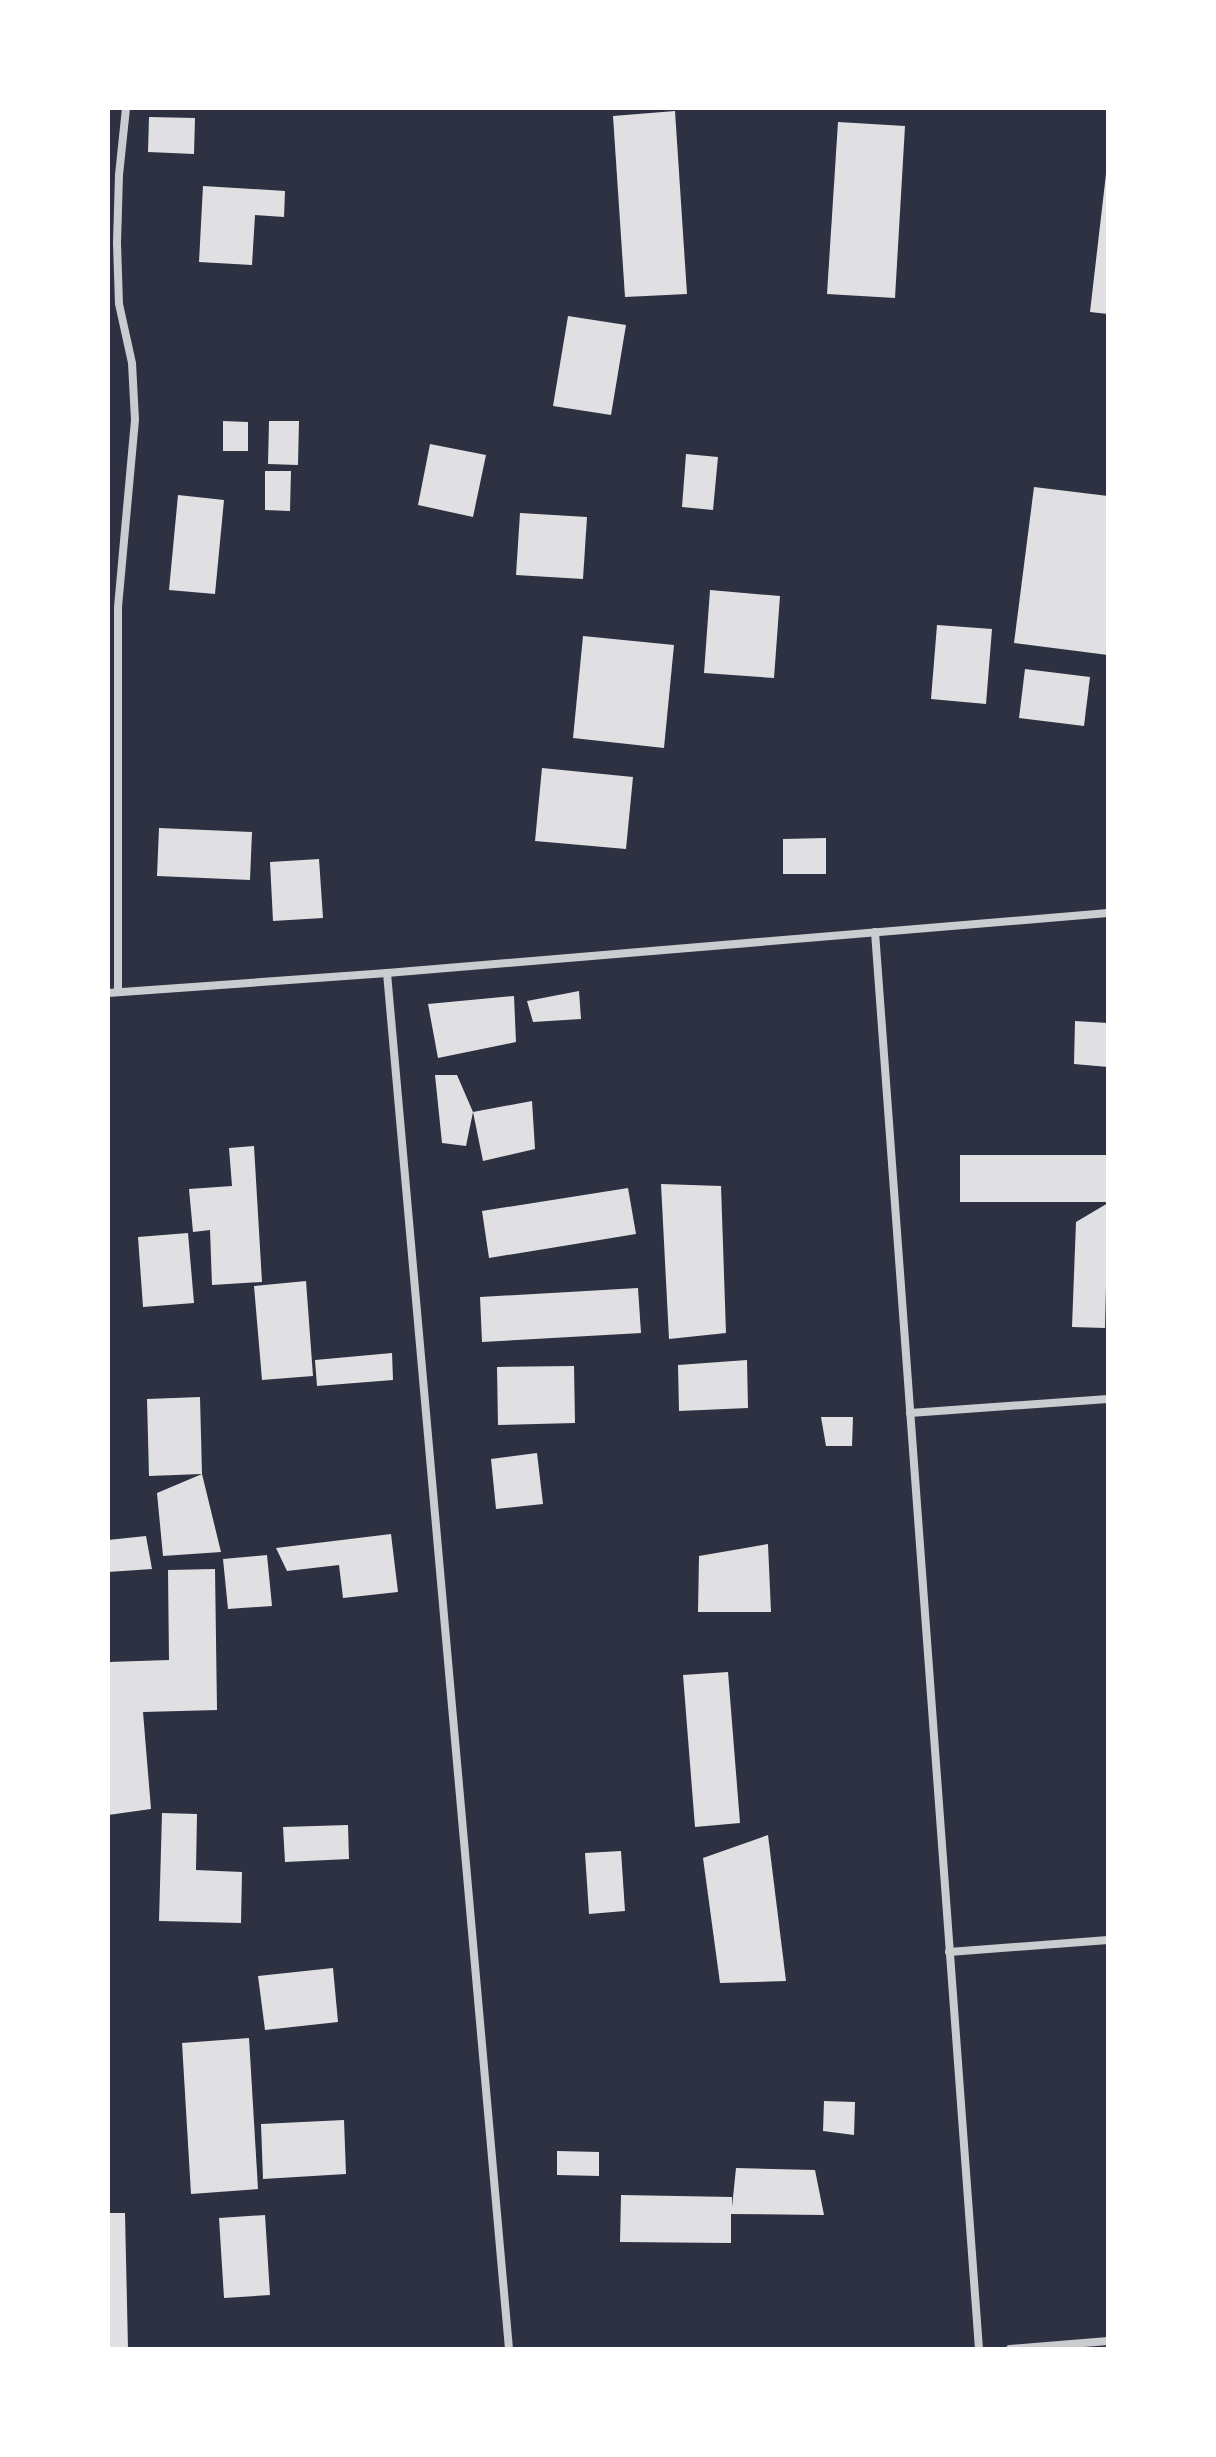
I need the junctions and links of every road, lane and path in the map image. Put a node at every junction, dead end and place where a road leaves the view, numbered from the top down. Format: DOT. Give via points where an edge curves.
graph roads {
  1 [pos="126,108"];
  2 [pos="1108,913"];
  3 [pos="875,932"];
  4 [pos="387,973"];
  5 [pos="113,993"];
  6 [pos="1108,1399"];
  7 [pos="910,1413"];
  8 [pos="1108,1940"];
  9 [pos="949,1952"];
  10 [pos="1108,2341"];
  11 [pos="509,2349"];
  12 [pos="979,2349"];
  13 [pos="1010,2349"];
  1 -- 5 [label="street" via="117,243 119,304 132,363 135,420 118,607"];
  2 -- 3 [label="street"];
  3 -- 4 [label="street"];
  3 -- 7 [label="street"];
  4 -- 5 [label="street"];
  4 -- 11 [label="street"];
  6 -- 7 [label="street"];
  7 -- 9 [label="street"];
  8 -- 9 [label="street"];
  9 -- 12 [label="street"];
  10 -- 13 [label="street"];
}
